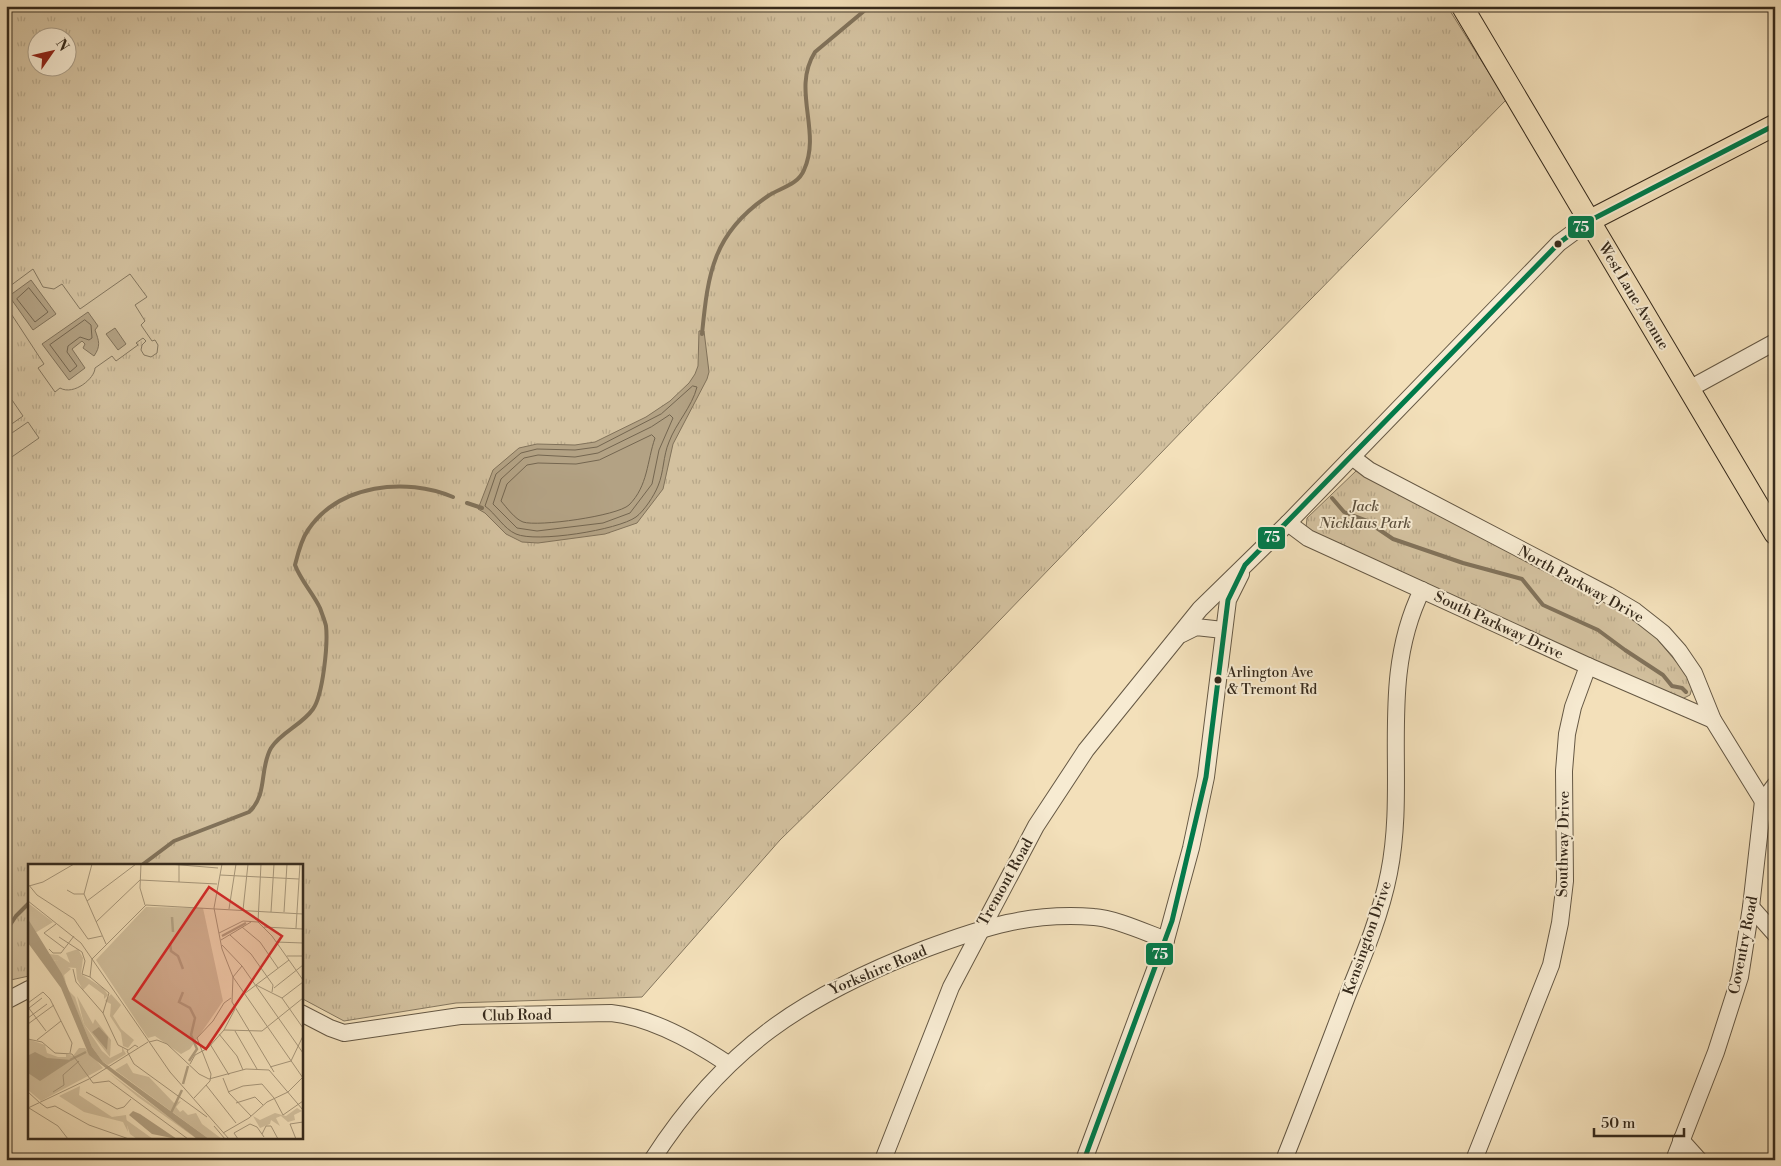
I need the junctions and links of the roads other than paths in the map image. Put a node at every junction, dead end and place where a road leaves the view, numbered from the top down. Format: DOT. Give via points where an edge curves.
graph roads {
  1 [pos="1462,6"];
  2 [pos="1775,125"];
  3 [pos="1590,221"];
  4 [pos="1775,342"];
  5 [pos="1689,389"];
  6 [pos="1352,457"];
  7 [pos="1288,523"];
  8 [pos="1775,534"];
  9 [pos="1245,565"];
  10 [pos="1422,590"];
  11 [pos="1223,630"];
  12 [pos="1180,636"];
  13 [pos="1588,666"];
  14 [pos="1713,720"];
  15 [pos="1775,785"];
  16 [pos="1763,801"];
  17 [pos="1751,907"];
  18 [pos="980,928"];
  19 [pos="1775,934"];
  20 [pos="1166,940"];
  21 [pos="28,990"];
  22 [pos="6,1001"];
  23 [pos="302,1014"];
  24 [pos="728,1064"];
  25 [pos="1681,1140"];
  26 [pos="652,1160"];
  27 [pos="883,1160"];
  28 [pos="1084,1160"];
  29 [pos="1284,1160"];
  30 [pos="1474,1160"];
  31 [pos="1674,1160"];
  32 [pos="1699,1160"];
  1 -- 3 [label="main road, West Lane Avenue"];
  2 -- 3 [label="main road, Tremont Road"];
  3 -- 5 [label="main road, West Lane Avenue"];
  3 -- 6 [label="street, Tremont Road" via="1559,244"];
  4 -- 5 [label="street"];
  5 -- 8 [label="main road, West Lane Avenue"];
  6 -- 7 [label="street, Tremont Road"];
  6 -- 14 [label="street, North Parkway Drive" via="1369,470 1635,611 1663,633 1679,651 1694,673"];
  7 -- 9 [label="street, Tremont Road"];
  7 -- 10 [label="street, South Parkway Drive" via="1308,538"];
  9 -- 11 [label="street" via="1228,600"];
  9 -- 12 [label="street, Tremont Road" via="1200,609"];
  10 -- 13 [label="street, South Parkway Drive"];
  10 -- 29 [label="street, Kensington Drive" via="1410,615 1401,650 1394,840 1388,880 1361,961"];
  11 -- 12 [label="street" via="1196,628"];
  11 -- 20 [label="street" via="1206,777"];
  12 -- 18 [label="street, Tremont Road" via="1086,750 1036,826"];
  13 -- 14 [label="street, South Parkway Drive"];
  13 -- 30 [label="street, Southway Drive" via="1573,706 1567,734 1565,882 1551,965"];
  14 -- 16 [label="street, North Parkway Drive"];
  15 -- 16 [label="street"];
  16 -- 17 [label="street, Coventry Road"];
  17 -- 19 [label="street"];
  17 -- 25 [label="street, Coventry Road" via="1740,976 1716,1052"];
  18 -- 20 [label="street, Yorkshire Road" via="1034,916 1096,917"];
  18 -- 24 [label="street, Yorkshire Road" via="874,969 822,994"];
  18 -- 27 [label="street, Tremont Road" via="951,987"];
  20 -- 28 [label="street"];
  21 -- 22 [label="street"];
  23 -- 24 [label="street, Club Road" via="344,1033 460,1016 628,1015"];
  24 -- 26 [label="street, Yorkshire Road" via="697,1098"];
  25 -- 31 [label="street, Coventry Road"];
  25 -- 32 [label="street"];
}
